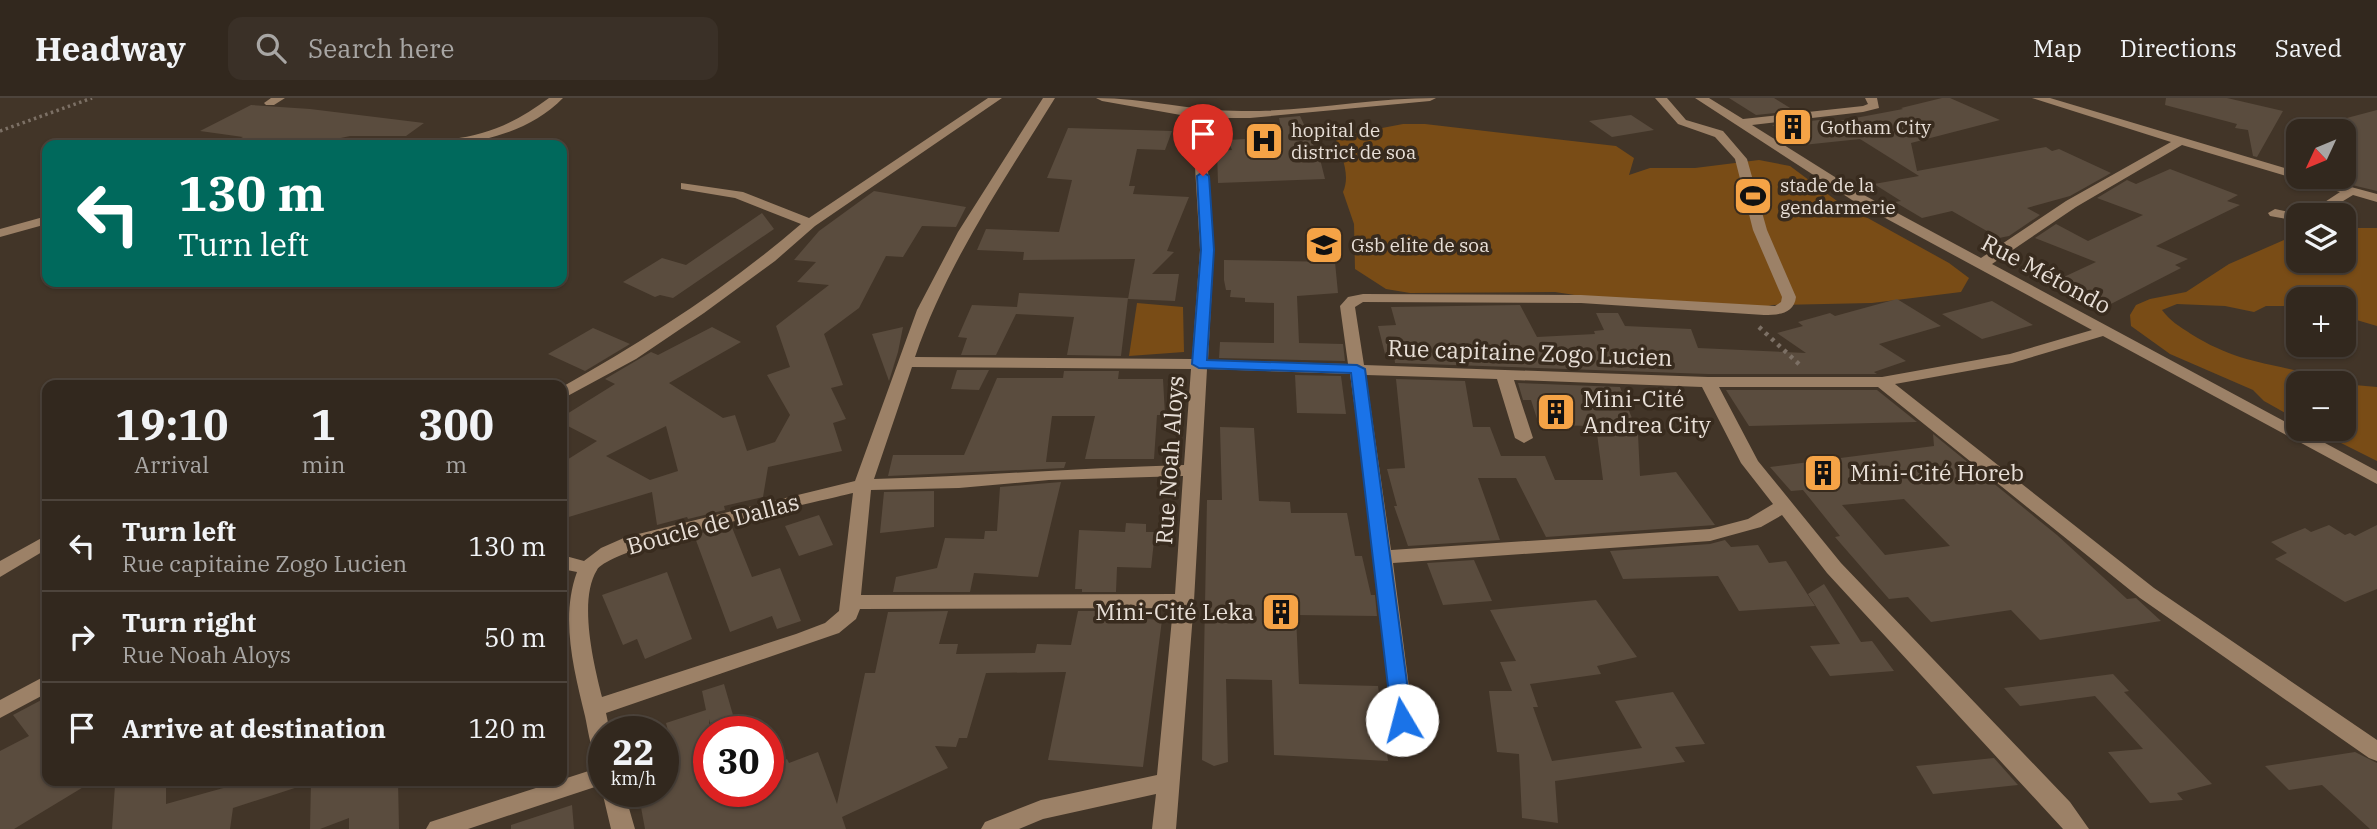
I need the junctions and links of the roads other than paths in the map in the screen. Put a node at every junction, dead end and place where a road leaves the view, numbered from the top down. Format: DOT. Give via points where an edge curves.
graph roads {
  1 [pos="557,98"];
  2 [pos="996,98"];
  3 [pos="1049,98"];
  4 [pos="1102,98"];
  5 [pos="1430,98"];
  6 [pos="1661,98"];
  7 [pos="1701,98"];
  8 [pos="1871,98"];
  9 [pos="2038,98"];
  10 [pos="1198,114"];
  11 [pos="1741,123"];
  12 [pos="465,140"];
  13 [pos="2179,142"];
  14 [pos="2286,172"];
  15 [pos="686,186"];
  16 [pos="2344,189"];
  17 [pos="2351,191"];
  18 [pos="2377,198"];
  19 [pos="2331,203"];
  20 [pos="2275,214"];
  21 [pos="2286,215"];
  22 [pos="42,221"];
  23 [pos="810,223"];
  24 [pos="0,233"];
  25 [pos="1982,265"];
  26 [pos="2105,331"];
  27 [pos="905,362"];
  28 [pos="1199,364"];
  29 [pos="1357,369"];
  30 [pos="1504,375"];
  31 [pos="1708,382"];
  32 [pos="1882,382"];
  33 [pos="567,391"];
  34 [pos="1524,438"];
  35 [pos="1192,470"];
  36 [pos="2377,478"];
  37 [pos="863,485"];
  38 [pos="1784,506"];
  39 [pos="42,544"];
  40 [pos="1381,557"];
  41 [pos="567,563"];
  42 [pos="587,568"];
  43 [pos="0,570"];
  44 [pos="1184,601"];
  45 [pos="852,602"];
  46 [pos="570,624"];
  47 [pos="42,686"];
  48 [pos="595,708"];
  49 [pos="0,710"];
  50 [pos="597,716"];
  51 [pos="1405,741"];
  52 [pos="2377,752"];
  53 [pos="588,780"];
  54 [pos="1168,782"];
  55 [pos="617,807"];
  56 [pos="438,829"];
  57 [pos="623,829"];
  58 [pos="992,829"];
  59 [pos="1164,829"];
  60 [pos="2077,829"];
  1 -- 12 [label="street" via="526,120"];
  2 -- 23 [label="street"];
  3 -- 27 [label="street" via="965,232 924,310"];
  4 -- 10 [label="street"];
  5 -- 10 [label="street" via="1286,113"];
  6 -- 29 [label="street" via="1682,122 1719,134 1733,146 1788,304 1779,310 1581,299 1363,298 1347,306"];
  7 -- 11 [label="street, Rue Métondo"];
  8 -- 11 [label="street" via="1875,106 1863,109"];
  9 -- 13 [label="street"];
  10 -- 28 [label="street, Rue Noah Aloys" via="1207,250"];
  11 -- 25 [label="street, Rue Métondo" via="1847,191"];
  13 -- 14 [label="street"];
  13 -- 25 [label="street" via="2071,204"];
  15 -- 23 [label="street" via="738,195"];
  16 -- 17 [label="street"];
  17 -- 18 [label="street"];
  17 -- 19 [label="street"];
  20 -- 21 [label="street"];
  22 -- 24 [label="street"];
  23 -- 33 [label="street" via="699,310"];
  25 -- 26 [label="street, Rue Métondo"];
  26 -- 32 [label="street, Rue capitaine Zogo Lucien" via="2012,358"];
  26 -- 36 [label="street, Rue Métondo"];
  27 -- 28 [label="street, Rue capitaine Zogo Lucien"];
  27 -- 37 [label="street"];
  28 -- 29 [label="street, Rue capitaine Zogo Lucien"];
  28 -- 35 [label="street, Rue Noah Aloys"];
  29 -- 30 [label="street, Rue capitaine Zogo Lucien"];
  29 -- 40 [label="street"];
  30 -- 31 [label="street, Rue capitaine Zogo Lucien"];
  30 -- 34 [label="street"];
  31 -- 32 [label="street, Rue capitaine Zogo Lucien"];
  31 -- 38 [label="street" via="1750,463"];
  32 -- 52 [label="street" via="2147,593"];
  35 -- 37 [label="street, Boucle de Dallas"];
  35 -- 44 [label="street, Rue Noah Aloys"];
  37 -- 42 [label="street, Boucle de Dallas" via="632,542"];
  37 -- 45 [label="street"];
  38 -- 40 [label="street" via="1754,523 1710,535"];
  38 -- 60 [label="street" via="1835,568"];
  39 -- 43 [label="street"];
  40 -- 51 [label="street"];
  41 -- 42 [label="street"];
  42 -- 46 [label="street"];
  44 -- 45 [label="street"];
  44 -- 54 [label="street, Rue Noah Aloys"];
  45 -- 48 [label="street" via="849,614 832,628"];
  46 -- 48 [label="street"];
  47 -- 49 [label="street"];
  48 -- 50 [label="street"];
  53 -- 56 [label="street"];
  54 -- 58 [label="street" via="1041,810"];
  54 -- 59 [label="street, Rue Noah Aloys"];
  55 -- 57 [label="street"];
}
